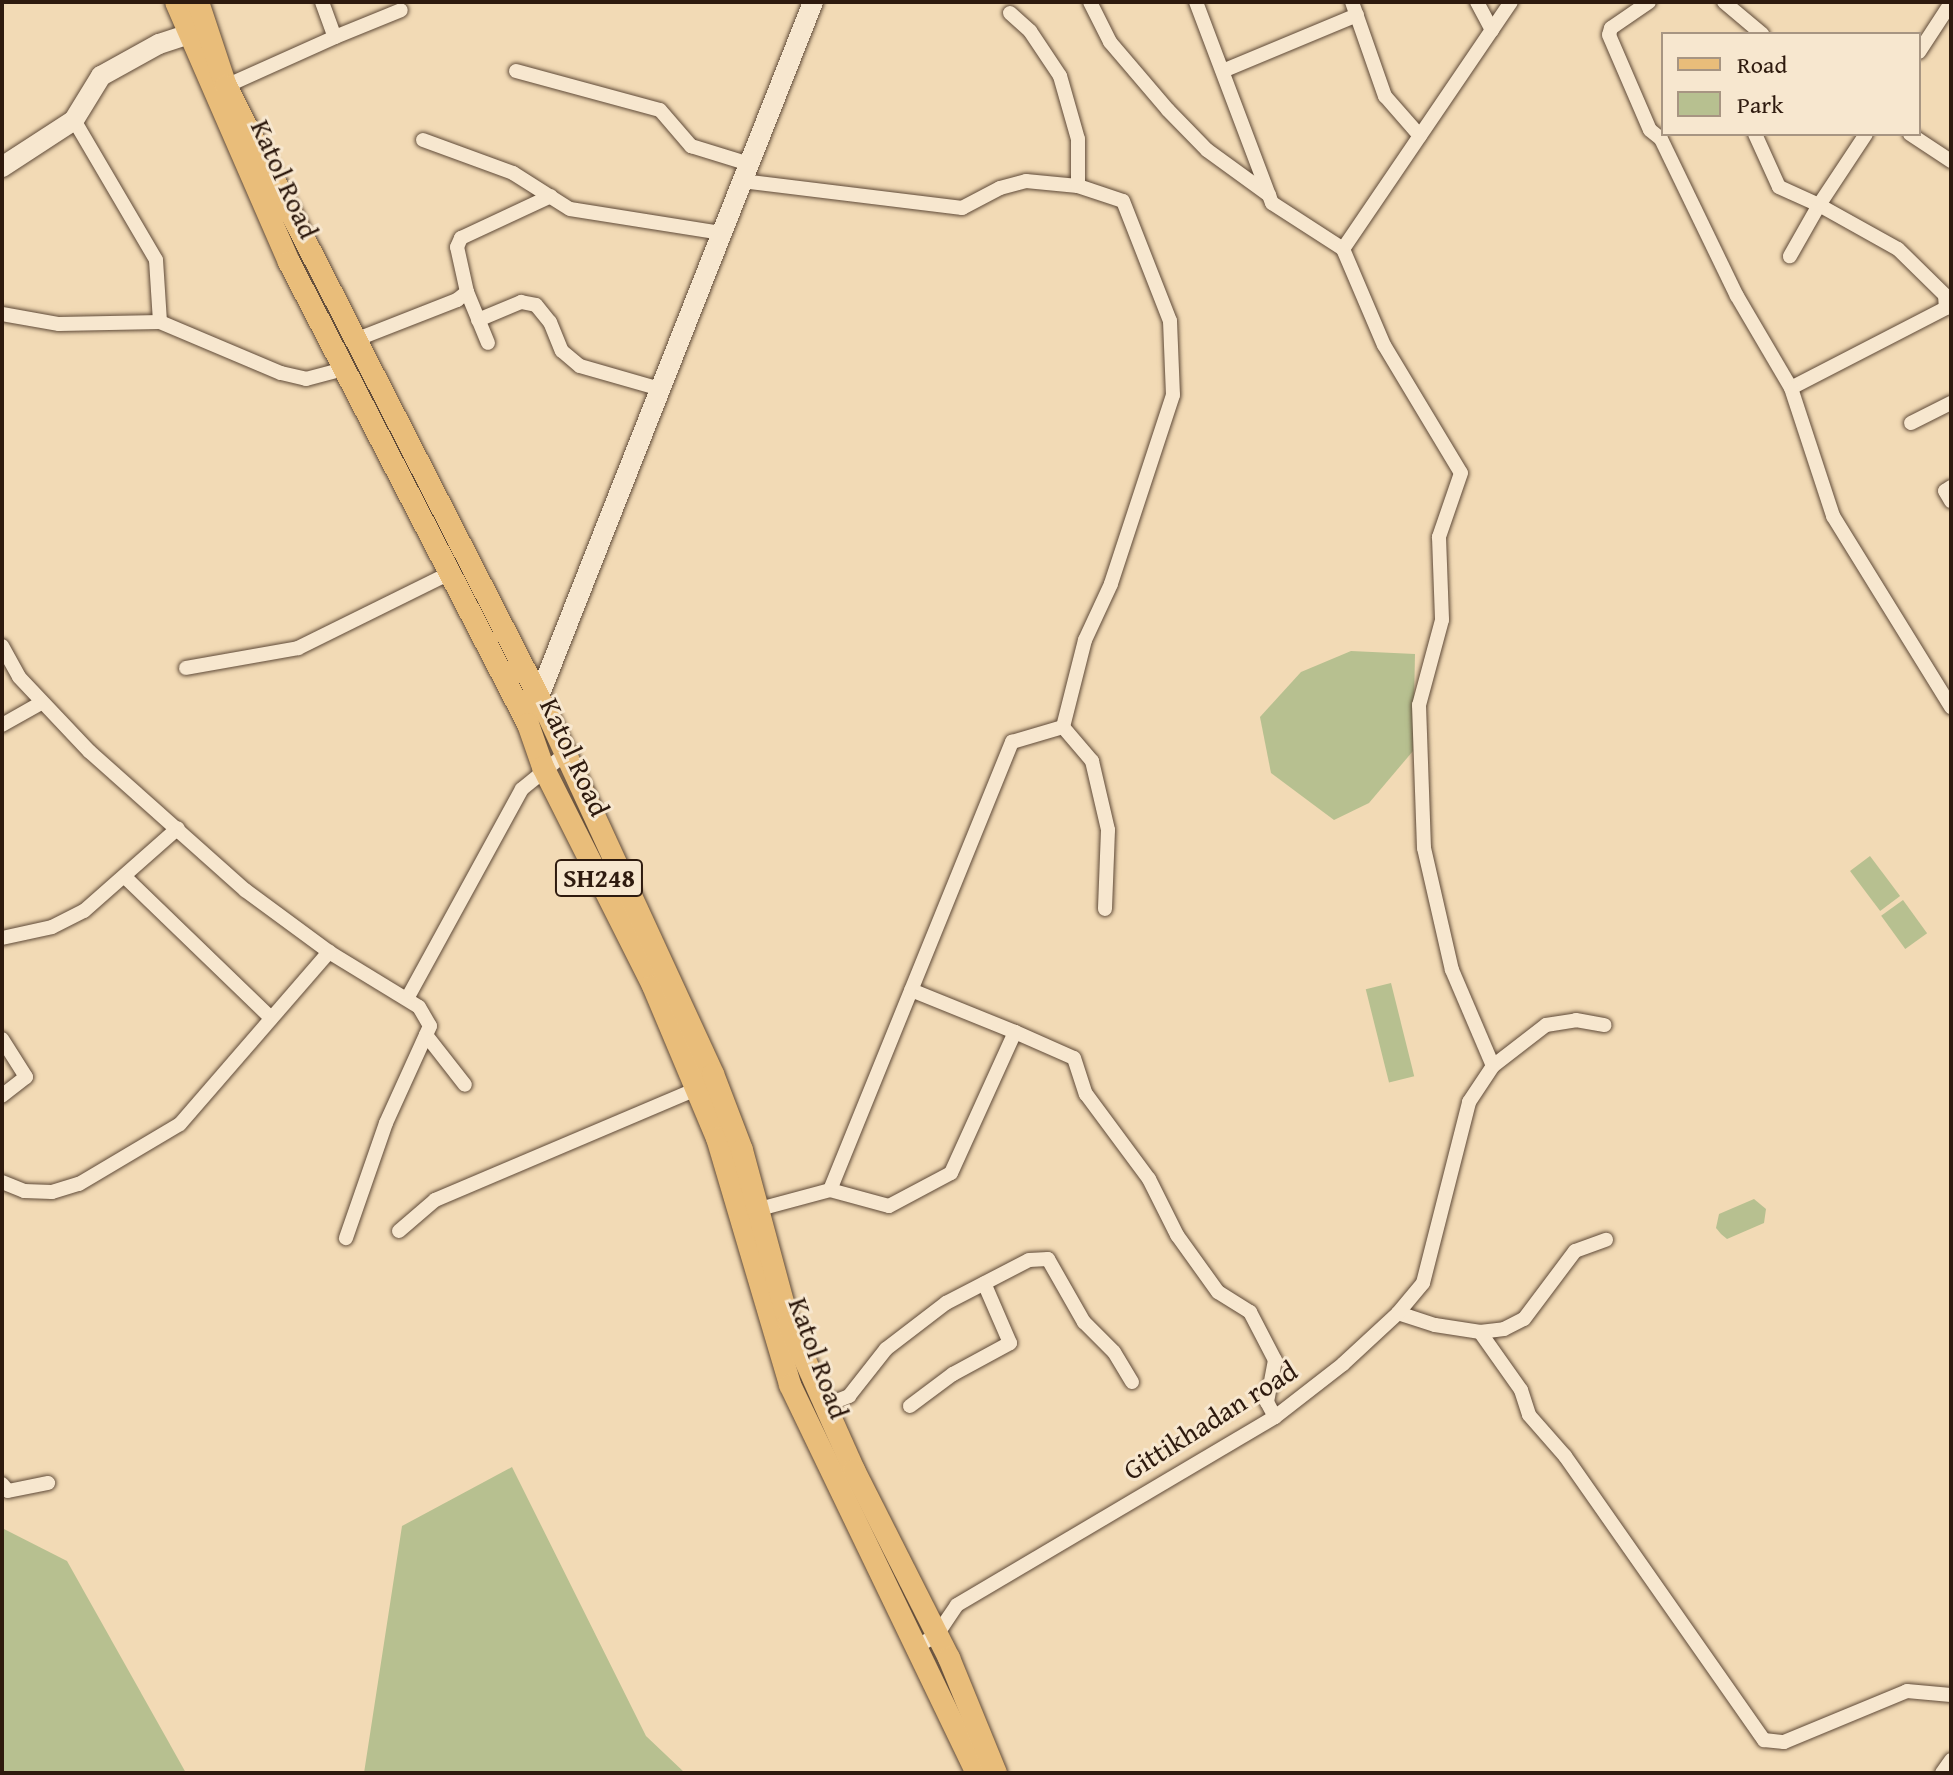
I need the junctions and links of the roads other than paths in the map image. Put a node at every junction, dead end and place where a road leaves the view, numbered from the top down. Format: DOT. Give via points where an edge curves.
graph roads {
  1 [pos="176,2"];
  2 [pos="198,2"];
  3 [pos="322,2"];
  4 [pos="813,2"];
  5 [pos="1090,2"];
  6 [pos="1196,2"];
  7 [pos="1477,2"];
  8 [pos="1511,2"];
  9 [pos="1649,2"];
  10 [pos="1724,2"];
  11 [pos="1951,3"];
  12 [pos="1354,8"];
  13 [pos="401,10"];
  14 [pos="1010,13"];
  15 [pos="1492,30"];
  16 [pos="197,32"];
  17 [pos="1760,32"];
  18 [pos="335,37"];
  19 [pos="1921,49"];
  20 [pos="1225,70"];
  21 [pos="516,71"];
  22 [pos="226,86"];
  23 [pos="74,120"];
  24 [pos="1420,136"];
  25 [pos="1756,136"];
  26 [pos="1865,136"];
  27 [pos="1913,136"];
  28 [pos="423,140"];
  29 [pos="1951,161"];
  30 [pos="2,167"];
  31 [pos="746,172"];
  32 [pos="1078,186"];
  33 [pos="1269,195"];
  34 [pos="551,196"];
  35 [pos="1819,205"];
  36 [pos="722,233"];
  37 [pos="1343,249"];
  38 [pos="1790,256"];
  39 [pos="467,292"];
  40 [pos="2,314"];
  41 [pos="478,320"];
  42 [pos="160,322"];
  43 [pos="488,343"];
  44 [pos="360,349"];
  45 [pos="344,369"];
  46 [pos="1791,388"];
  47 [pos="660,389"];
  48 [pos="1951,403"];
  49 [pos="1911,423"];
  50 [pos="1951,487"];
  51 [pos="1951,501"];
  52 [pos="452,572"];
  53 [pos="4,654"];
  54 [pos="186,668"];
  55 [pos="538,699"];
  56 [pos="41,703"];
  57 [pos="1951,707"];
  58 [pos="528,724"];
  59 [pos="2,725"];
  60 [pos="1063,727"];
  61 [pos="565,754"];
  62 [pos="543,767"];
  63 [pos="178,828"];
  64 [pos="125,877"];
  65 [pos="1105,909"];
  66 [pos="2,938"];
  67 [pos="329,952"];
  68 [pos="911,990"];
  69 [pos="408,997"];
  70 [pos="271,1018"];
  71 [pos="1605,1025"];
  72 [pos="1015,1032"];
  73 [pos="426,1035"];
  74 [pos="2,1039"];
  75 [pos="1493,1066"];
  76 [pos="465,1085"];
  77 [pos="697,1089"];
  78 [pos="2,1096"];
  79 [pos="2,1182"];
  80 [pos="830,1190"];
  81 [pos="749,1212"];
  82 [pos="399,1231"];
  83 [pos="346,1238"];
  84 [pos="1606,1240"];
  85 [pos="984,1283"];
  86 [pos="1398,1313"];
  87 [pos="1480,1332"];
  88 [pos="1132,1382"];
  89 [pos="826,1405"];
  90 [pos="910,1406"];
  91 [pos="1275,1417"];
  92 [pos="48,1483"];
  93 [pos="2,1484"];
  94 [pos="936,1636"];
  95 [pos="915,1647"];
  96 [pos="1951,1695"];
  97 [pos="1951,1760"];
  98 [pos="977,1773"];
  99 [pos="996,1773"];
  100 [pos="1942,1773"];
  1 -- 16 [label="main road, Katol Road / SH248"];
  2 -- 16 [label="main road, Katol Road / SH248"];
  3 -- 18 [label="street"];
  4 -- 31 [label="street"];
  5 -- 33 [label="street" via="1110,42 1168,110 1207,150"];
  6 -- 20 [label="street"];
  7 -- 15 [label="street"];
  8 -- 15 [label="street"];
  9 -- 46 [label="street" via="1611,28 1609,35 1650,130 1661,139 1737,296"];
  10 -- 17 [label="street"];
  11 -- 19 [label="street"];
  12 -- 20 [label="street"];
  12 -- 24 [label="street" via="1385,96"];
  13 -- 18 [label="street"];
  14 -- 32 [label="street" via="1030,31 1060,76 1078,139"];
  15 -- 24 [label="street"];
  16 -- 22 [label="main road, Katol Road / SH248"];
  16 -- 23 [label="street" via="101,76"];
  16 -- 45 [label="main road, Katol Road / SH248"];
  18 -- 22 [label="street"];
  20 -- 33 [label="street"];
  21 -- 31 [label="street" via="660,110 691,146"];
  22 -- 44 [label="main road, Katol Road / SH248"];
  23 -- 30 [label="street"];
  23 -- 42 [label="street" via="156,260"];
  24 -- 37 [label="street"];
  25 -- 35 [label="street" via="1779,187"];
  26 -- 35 [label="street"];
  27 -- 29 [label="street"];
  28 -- 34 [label="street" via="513,173"];
  31 -- 32 [label="street" via="962,208 1026,181"];
  31 -- 36 [label="street"];
  32 -- 60 [label="street" via="1123,201 1170,321 1173,395 1111,584 1085,640"];
  33 -- 37 [label="street" via="1272,203"];
  34 -- 36 [label="street" via="570,209"];
  34 -- 39 [label="street" via="461,238 457,247"];
  35 -- 38 [label="street"];
  35 -- 46 [label="street" via="1898,249 1945,295 1946,308"];
  36 -- 47 [label="street"];
  37 -- 75 [label="street" via="1384,345 1461,473 1439,537 1442,620 1419,705 1424,848 1452,970"];
  39 -- 41 [label="street"];
  39 -- 44 [label="street"];
  40 -- 42 [label="street" via="59,324"];
  41 -- 43 [label="street"];
  41 -- 47 [label="street" via="521,302 536,305 562,351 580,366"];
  42 -- 45 [label="street" via="281,373 306,379"];
  44 -- 45 [label="main road"];
  44 -- 55 [label="main road, Katol Road / SH248"];
  45 -- 52 [label="main road, Katol Road / SH248"];
  46 -- 57 [label="street" via="1833,516"];
  47 -- 55 [label="street"];
  48 -- 49 [label="street"];
  50 -- 51 [label="street" via="1945,491"];
  52 -- 54 [label="street" via="298,648"];
  52 -- 58 [label="main road, Katol Road / SH248"];
  53 -- 56 [label="street"];
  55 -- 58 [label="street"];
  55 -- 61 [label="main road, Katol Road / SH248"];
  56 -- 59 [label="street"];
  56 -- 63 [label="street"];
  58 -- 62 [label="main road, Katol Road / SH248"];
  60 -- 65 [label="street" via="1092,761 1103,801 1108,830"];
  60 -- 68 [label="street" via="1012,742"];
  61 -- 62 [label="street"];
  61 -- 81 [label="main road, Katol Road / SH248" via="713,1074 742,1150"];
  62 -- 69 [label="street" via="522,789 488,845"];
  62 -- 77 [label="main road, Katol Road / SH248" via="653,986"];
  63 -- 64 [label="street"];
  63 -- 67 [label="street" via="245,890"];
  64 -- 66 [label="street" via="84,911 52,927"];
  64 -- 70 [label="street"];
  67 -- 69 [label="street"];
  67 -- 70 [label="street"];
  68 -- 72 [label="street"];
  68 -- 80 [label="street"];
  69 -- 73 [label="street" via="430,1026"];
  70 -- 79 [label="street" via="268,1028 180,1124 79,1184 52,1192 24,1191"];
  71 -- 75 [label="street, Gittikhadan road" via="1576,1020 1546,1025"];
  72 -- 80 [label="street" via="951,1173 889,1206"];
  72 -- 91 [label="street" via="1074,1058 1086,1094 1149,1179 1177,1235 1218,1292 1250,1312 1275,1360 1267,1402"];
  73 -- 76 [label="street"];
  73 -- 83 [label="street" via="386,1123"];
  74 -- 78 [label="street" via="26,1077"];
  75 -- 86 [label="street, Gittikhadan road" via="1469,1102 1423,1283"];
  77 -- 81 [label="main road, Katol Road / SH248"];
  77 -- 82 [label="street" via="435,1200"];
  80 -- 81 [label="street"];
  81 -- 89 [label="main road, Katol Road / SH248" via="789,1324"];
  81 -- 95 [label="main road, Katol Road / SH248" via="790,1385"];
  84 -- 87 [label="street" via="1575,1251 1524,1319"];
  85 -- 88 [label="street" via="1029,1260 1048,1259 1084,1322 1114,1352"];
  85 -- 89 [label="street" via="946,1303 886,1349 849,1396"];
  85 -- 90 [label="street" via="1010,1343 953,1374"];
  86 -- 87 [label="street"];
  86 -- 91 [label="street, Gittikhadan road"];
  87 -- 96 [label="street" via="1521,1390 1529,1415 1565,1456 1764,1740 1784,1742 1907,1691"];
  89 -- 94 [label="main road, Katol Road / SH248"];
  91 -- 94 [label="street, Gittikhadan road" via="957,1605"];
  92 -- 93 [label="street" via="8,1491"];
  94 -- 95 [label="street, Gittikhadan road"];
  94 -- 99 [label="main road, Katol Road / SH248"];
  95 -- 98 [label="main road, Katol Road / SH248"];
  97 -- 100 [label="street"];
}
